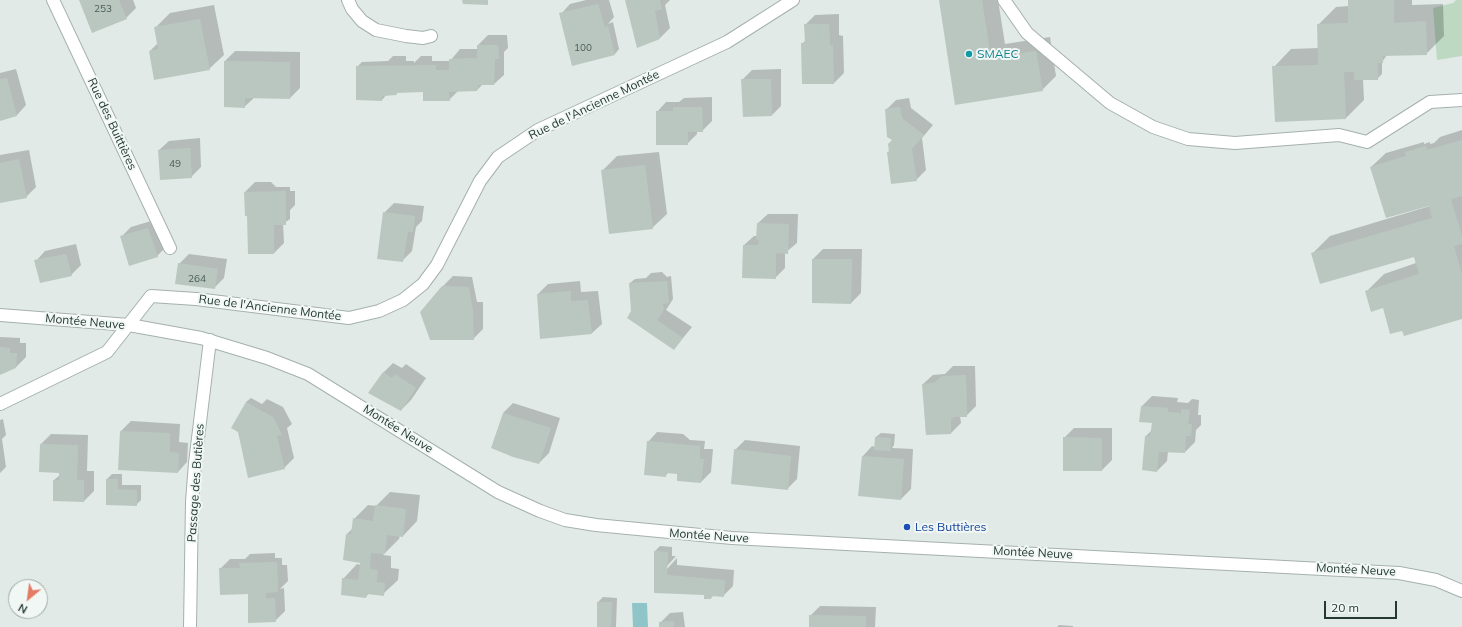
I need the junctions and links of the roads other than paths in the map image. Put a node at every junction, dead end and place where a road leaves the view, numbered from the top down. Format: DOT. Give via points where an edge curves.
graph roads {
  1 [pos="53,0"];
  2 [pos="348,0"];
  3 [pos="793,0"];
  4 [pos="1004,0"];
  5 [pos="431,36"];
  6 [pos="1462,100"];
  7 [pos="170,248"];
  8 [pos="0,315"];
  9 [pos="128,325"];
  10 [pos="210,340"];
  11 [pos="0,404"];
  12 [pos="1462,591"];
  13 [pos="190,627"];
  1 -- 7 [label="street, Rue des Buittières"];
  2 -- 5 [label="street" via="362,21 376,30 423,38"];
  3 -- 9 [label="street, Rue de l'Ancienne Montée" via="727,42 538,130 498,157 480,181 437,265 423,284 403,300 379,311 349,318 151,296"];
  4 -- 6 [label="street" via="1027,33 1110,103 1153,127 1188,139 1234,143 1339,135 1367,142 1430,102"];
  8 -- 9 [label="street, Montée Neuve"];
  9 -- 10 [label="street, Montée Neuve"];
  9 -- 11 [label="street, Rue de l'Ancienne Montée" via="107,352"];
  10 -- 12 [label="street, Montée Neuve" via="308,374 498,492 565,520 732,538 1399,573 1436,580"];
  10 -- 13 [label="street, Passage des Butières" via="192,502"];
}
